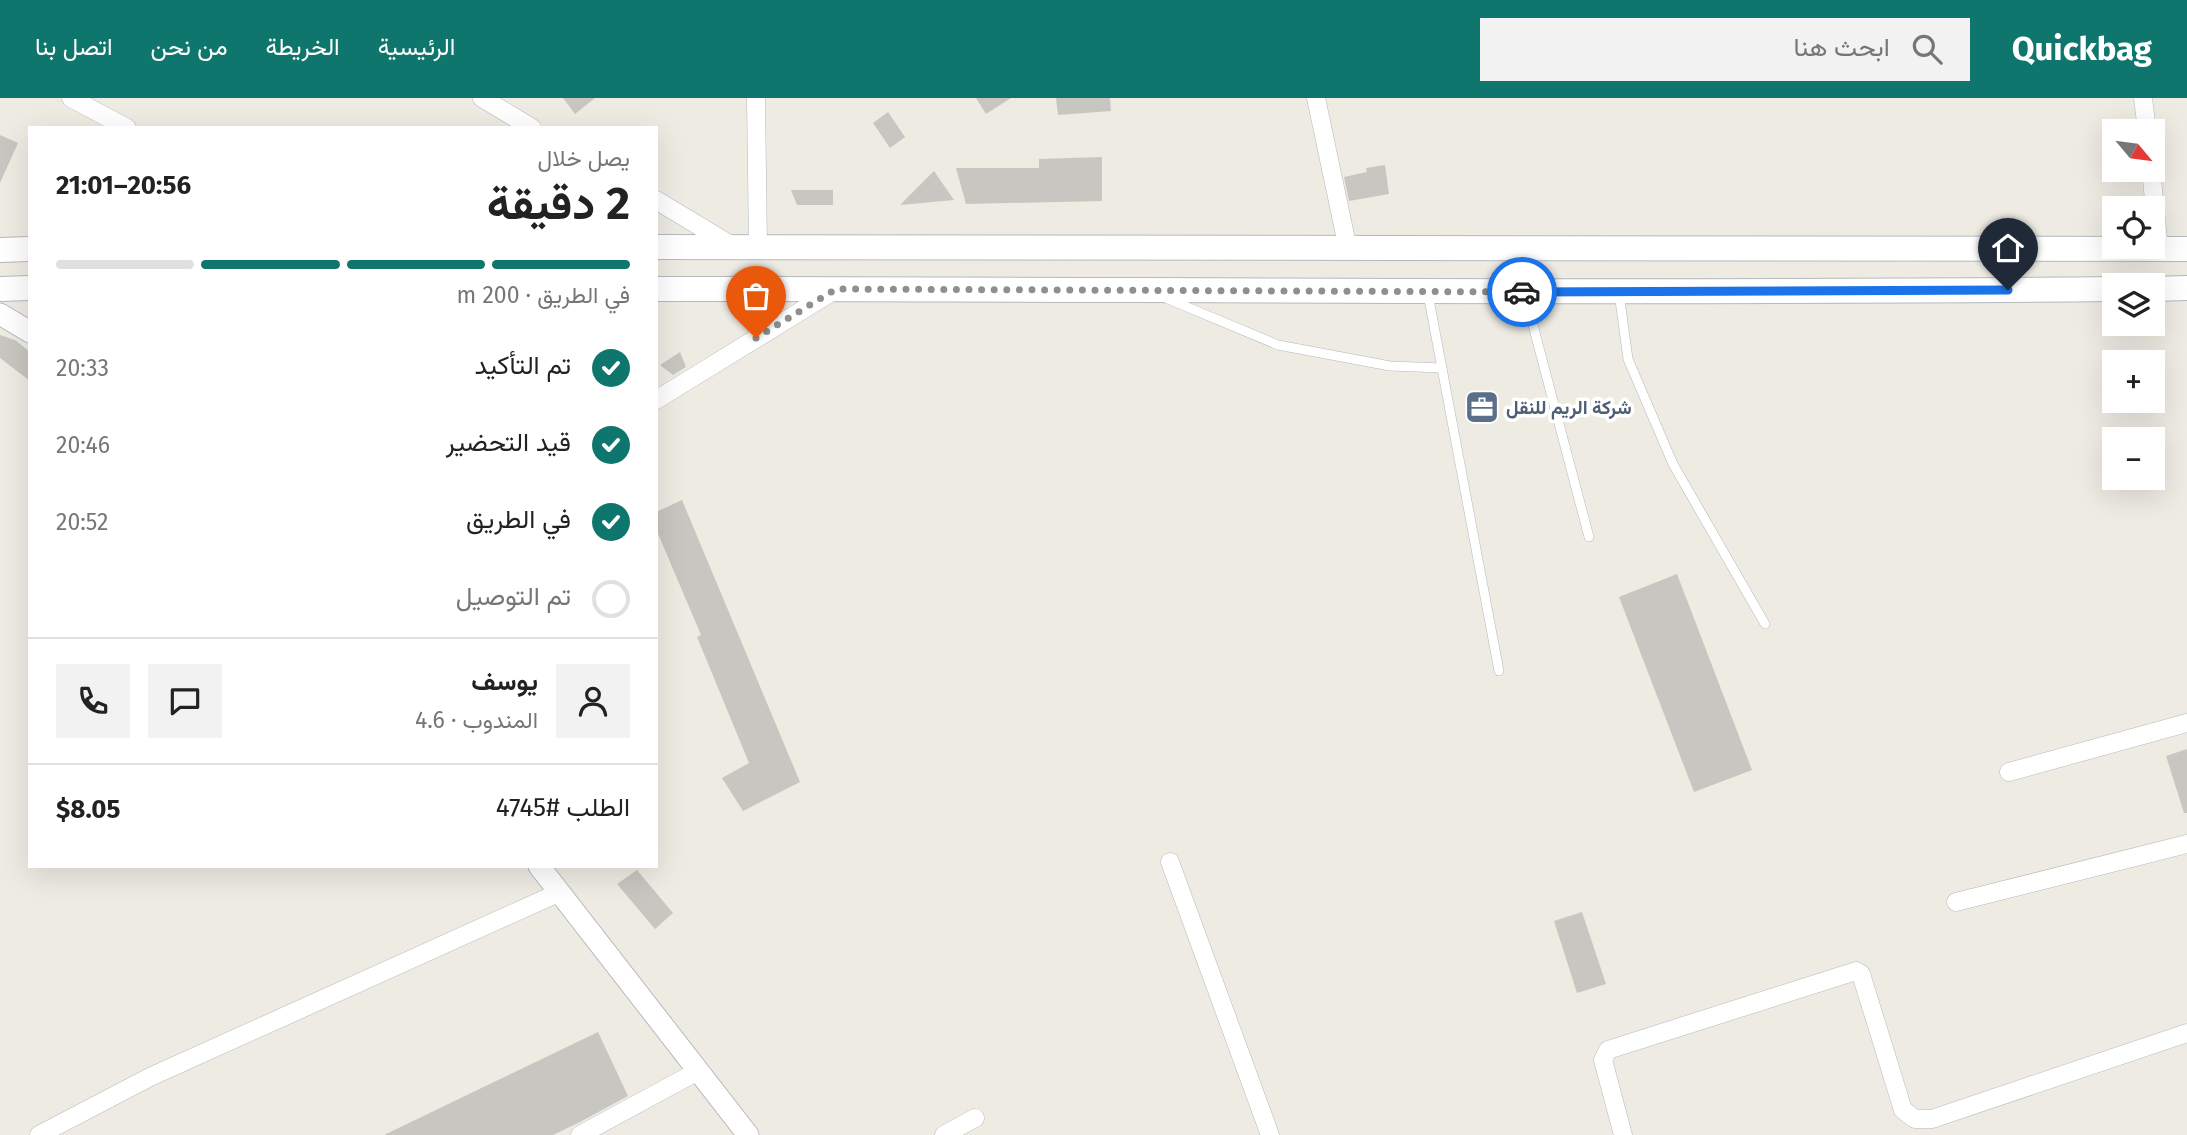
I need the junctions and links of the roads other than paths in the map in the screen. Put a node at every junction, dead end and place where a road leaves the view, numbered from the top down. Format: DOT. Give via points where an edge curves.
graph roads {
  1 [pos="71,98"];
  2 [pos="482,98"];
  3 [pos="756,98"];
  4 [pos="1316,98"];
  5 [pos="2143,98"];
  6 [pos="2146,119"];
  7 [pos="123,126"];
  8 [pos="529,126"];
  9 [pos="658,201"];
  10 [pos="658,247"];
  11 [pos="746,247"];
  12 [pos="28,249"];
  13 [pos="2102,249"];
  14 [pos="2165,249"];
  15 [pos="2187,249"];
  16 [pos="0,250"];
  17 [pos="1095,250"];
  18 [pos="1348,250"];
  19 [pos="28,288"];
  20 [pos="1094,288"];
  21 [pos="2187,288"];
  22 [pos="0,289"];
  23 [pos="658,289"];
  24 [pos="836,289"];
  25 [pos="1143,289"];
  26 [pos="2102,289"];
  27 [pos="2165,289"];
  28 [pos="1428,291"];
  29 [pos="1524,292"];
  30 [pos="1619,293"];
  31 [pos="0,314"];
  32 [pos="28,331"];
  33 [pos="1442,368"];
  34 [pos="658,399"];
  35 [pos="1589,537"];
  36 [pos="1765,624"];
  37 [pos="1499,671"];
  38 [pos="2187,723"];
  39 [pos="2009,772"];
  40 [pos="2187,844"];
  41 [pos="1170,862"];
  42 [pos="540,868"];
  43 [pos="558,893"];
  44 [pos="1956,902"];
  45 [pos="2187,1033"];
  46 [pos="698,1071"];
  47 [pos="975,1118"];
  48 [pos="39,1135"];
  49 [pos="580,1135"];
  50 [pos="748,1135"];
  51 [pos="944,1135"];
  52 [pos="1270,1135"];
  53 [pos="1623,1135"];
  1 -- 7 [label="street"];
  2 -- 8 [label="street"];
  3 -- 11 [label="street"];
  4 -- 18 [label="street"];
  5 -- 6 [label="street"];
  9 -- 11 [label="street"];
  10 -- 11 [label="main road"];
  11 -- 17 [label="main road"];
  12 -- 16 [label="main road"];
  13 -- 18 [label="main road"];
  14 -- 15 [label="main road"];
  17 -- 18 [label="main road"];
  17 -- 20 [label="main road"];
  19 -- 22 [label="main road"];
  20 -- 24 [label="main road"];
  20 -- 25 [label="main road"];
  21 -- 27 [label="main road"];
  23 -- 24 [label="main road"];
  24 -- 34 [label="street"];
  25 -- 28 [label="main road"];
  25 -- 33 [label="lane" via="1278,345 1390,366"];
  26 -- 30 [label="main road"];
  28 -- 29 [label="main road"];
  28 -- 33 [label="lane"];
  29 -- 30 [label="main road"];
  29 -- 35 [label="lane"];
  30 -- 36 [label="lane" via="1628,359 1673,464"];
  31 -- 32 [label="street"];
  33 -- 37 [label="lane"];
  38 -- 39 [label="street"];
  40 -- 44 [label="street"];
  41 -- 52 [label="street"];
  42 -- 43 [label="street"];
  43 -- 46 [label="street"];
  43 -- 48 [label="street" via="150,1077"];
  45 -- 53 [label="street" via="1932,1119 1915,1119 1903,1110 1861,974 1856,971 1608,1050 1603,1060"];
  46 -- 49 [label="street"];
  46 -- 50 [label="street"];
  47 -- 51 [label="street"];
}
